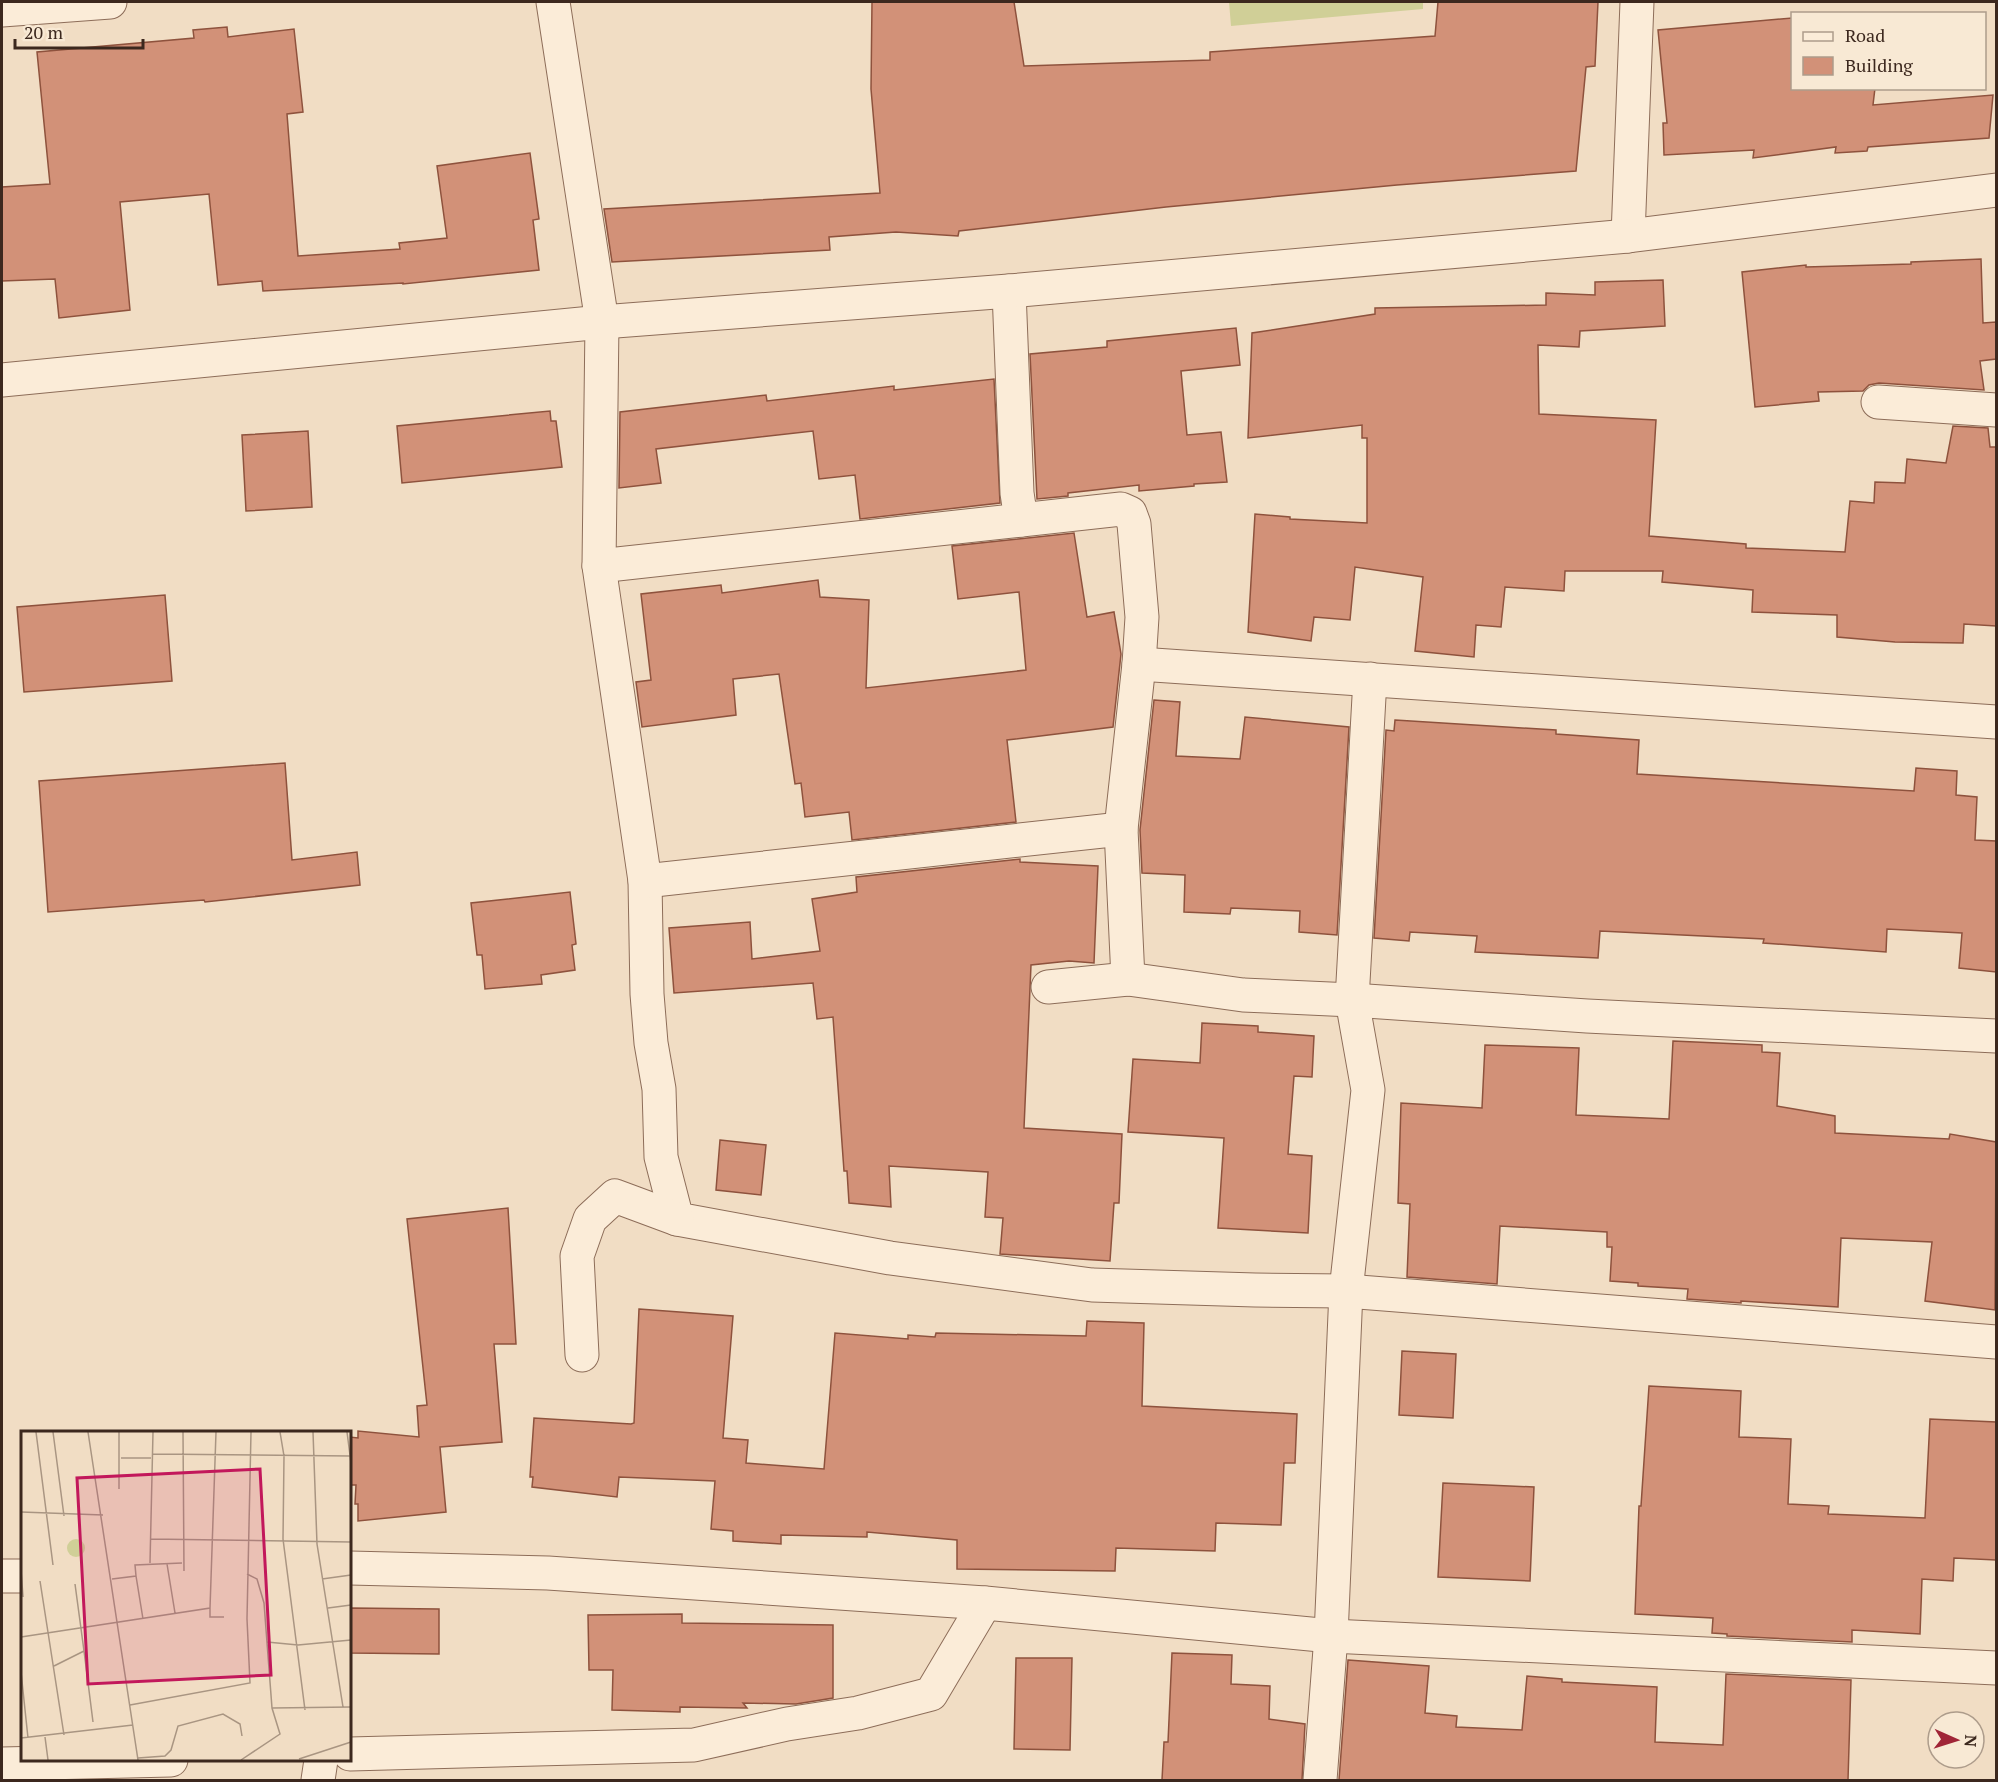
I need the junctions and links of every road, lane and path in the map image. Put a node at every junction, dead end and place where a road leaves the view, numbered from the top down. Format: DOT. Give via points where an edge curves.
graph roads {
  1 [pos="110,2"];
  2 [pos="554,2"];
  3 [pos="1637,2"];
  4 [pos="2,10"];
  5 [pos="1996,190"];
  6 [pos="1628,236"];
  7 [pos="1009,291"];
  8 [pos="602,322"];
  9 [pos="2,380"];
  10 [pos="1878,402"];
  11 [pos="1996,410"];
  12 [pos="1021,520"];
  13 [pos="599,566"];
  14 [pos="1139,664"];
  15 [pos="1370,678"];
  16 [pos="1996,722"];
  17 [pos="1121,829"];
  18 [pos="645,881"];
  19 [pos="1128,979"];
  20 [pos="1048,987"];
  21 [pos="1352,1000"];
  22 [pos="1996,1036"];
  23 [pos="677,1219"];
  24 [pos="1346,1291"];
  25 [pos="1996,1342"];
  26 [pos="582,1355"];
  27 [pos="351,1568"];
  28 [pos="2,1576"];
  29 [pos="21,1576"];
  30 [pos="985,1603"];
  31 [pos="1331,1636"];
  32 [pos="1996,1668"];
  33 [pos="351,1754"];
  34 [pos="129,1761"];
  35 [pos="321,1761"];
  36 [pos="2,1764"];
  37 [pos="318,1780"];
  38 [pos="1320,1780"];
  1 -- 4 [label="street"];
  2 -- 8 [label="street"];
  3 -- 6 [label="street"];
  5 -- 6 [label="street"];
  6 -- 7 [label="street"];
  7 -- 8 [label="street"];
  7 -- 12 [label="street"];
  8 -- 9 [label="street"];
  8 -- 13 [label="street"];
  10 -- 11 [label="street"];
  12 -- 13 [label="street"];
  12 -- 14 [label="street" via="1121,509 1130,513 1142,617"];
  13 -- 18 [label="street"];
  14 -- 15 [label="street"];
  14 -- 17 [label="street"];
  15 -- 16 [label="street"];
  15 -- 21 [label="street"];
  17 -- 18 [label="street"];
  17 -- 19 [label="street"];
  18 -- 23 [label="street" via="647,994 659,1089 661,1156"];
  19 -- 20 [label="street"];
  19 -- 21 [label="street" via="1243,995"];
  21 -- 22 [label="street"];
  21 -- 24 [label="street" via="1368,1089"];
  23 -- 24 [label="street" via="890,1258 1092,1285"];
  23 -- 26 [label="street" via="615,1196 590,1219 577,1256"];
  24 -- 25 [label="street"];
  24 -- 31 [label="street"];
  27 -- 30 [label="street" via="548,1573"];
  28 -- 29 [label="street"];
  30 -- 31 [label="street"];
  30 -- 33 [label="street" via="932,1694 858,1713 694,1745"];
  31 -- 32 [label="street"];
  31 -- 38 [label="street"];
  34 -- 36 [label="street"];
  35 -- 37 [label="street"];
}
